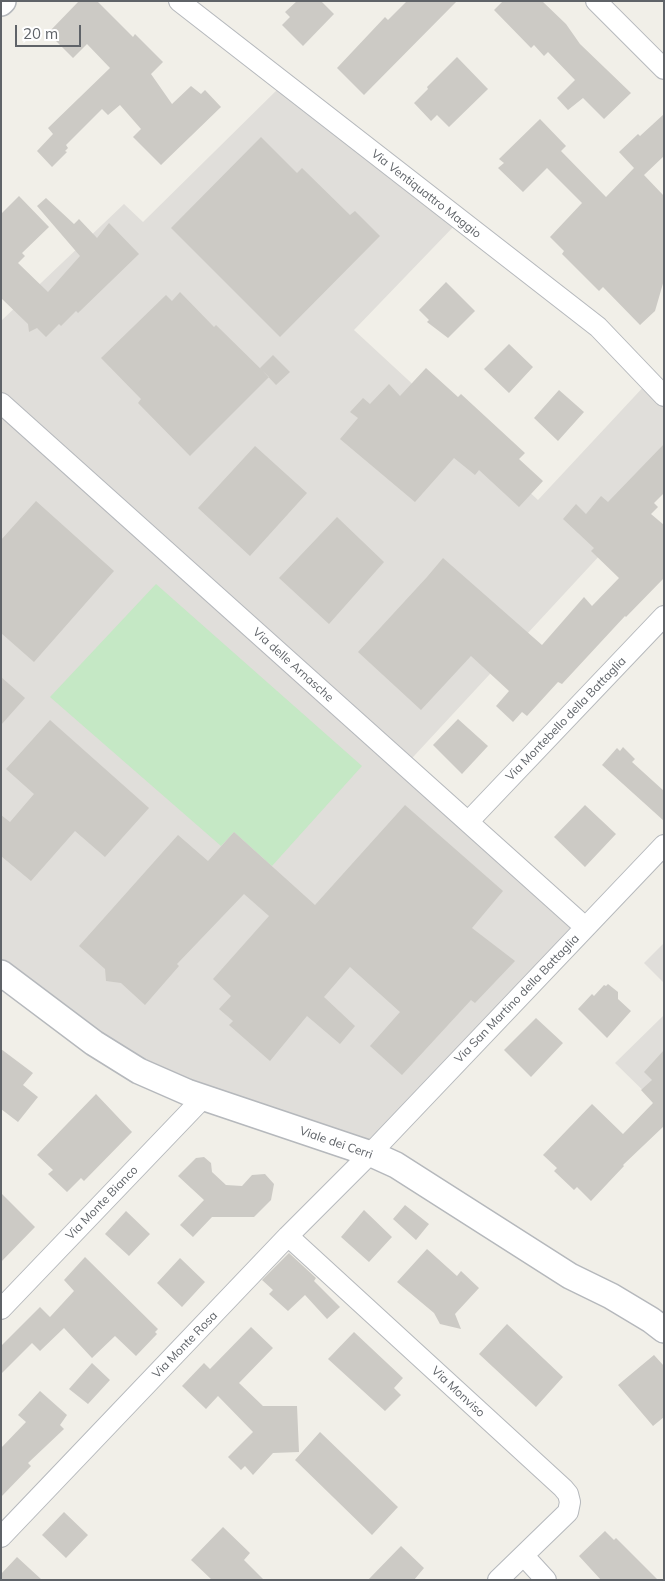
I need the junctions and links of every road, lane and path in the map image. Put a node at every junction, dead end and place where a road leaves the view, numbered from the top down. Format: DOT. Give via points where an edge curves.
graph roads {
  1 [pos="179,1"];
  2 [pos="596,1"];
  3 [pos="664,69"];
  4 [pos="664,396"];
  5 [pos="1,404"];
  6 [pos="664,616"];
  7 [pos="468,822"];
  8 [pos="664,845"];
  9 [pos="585,927"];
  10 [pos="1,973"];
  11 [pos="203,1098"];
  12 [pos="370,1154"];
  13 [pos="288,1236"];
  14 [pos="1,1309"];
  15 [pos="664,1330"];
  16 [pos="1,1537"];
  17 [pos="524,1556"];
  18 [pos="498,1580"];
  19 [pos="546,1580"];
  1 -- 4 [label="street, Via Ventiquattro Maggio" via="598,328"];
  2 -- 3 [label="street"];
  5 -- 7 [label="street, Via delle Arnasche"];
  6 -- 7 [label="street, Via Montebello della Battaglia"];
  7 -- 9 [label="street, Via delle Arnasche"];
  8 -- 9 [label="street, Via San Martino della Battaglia"];
  9 -- 12 [label="street, Via San Martino della Battaglia"];
  10 -- 11 [label="street, Viale dei Cerri" via="116,1058 162,1082"];
  11 -- 12 [label="street, Viale dei Cerri"];
  11 -- 14 [label="street, Via Monte Bianco"];
  12 -- 13 [label="street, Via Monte Rosa"];
  12 -- 15 [label="street, Viale dei Cerri" via="396,1165 570,1276 611,1296"];
  13 -- 16 [label="street, Via Monte Rosa"];
  13 -- 17 [label="street, Via Monviso" via="563,1488 570,1502 568,1512"];
  17 -- 18 [label="street, Via Monviso"];
  17 -- 19 [label="street"];
}
